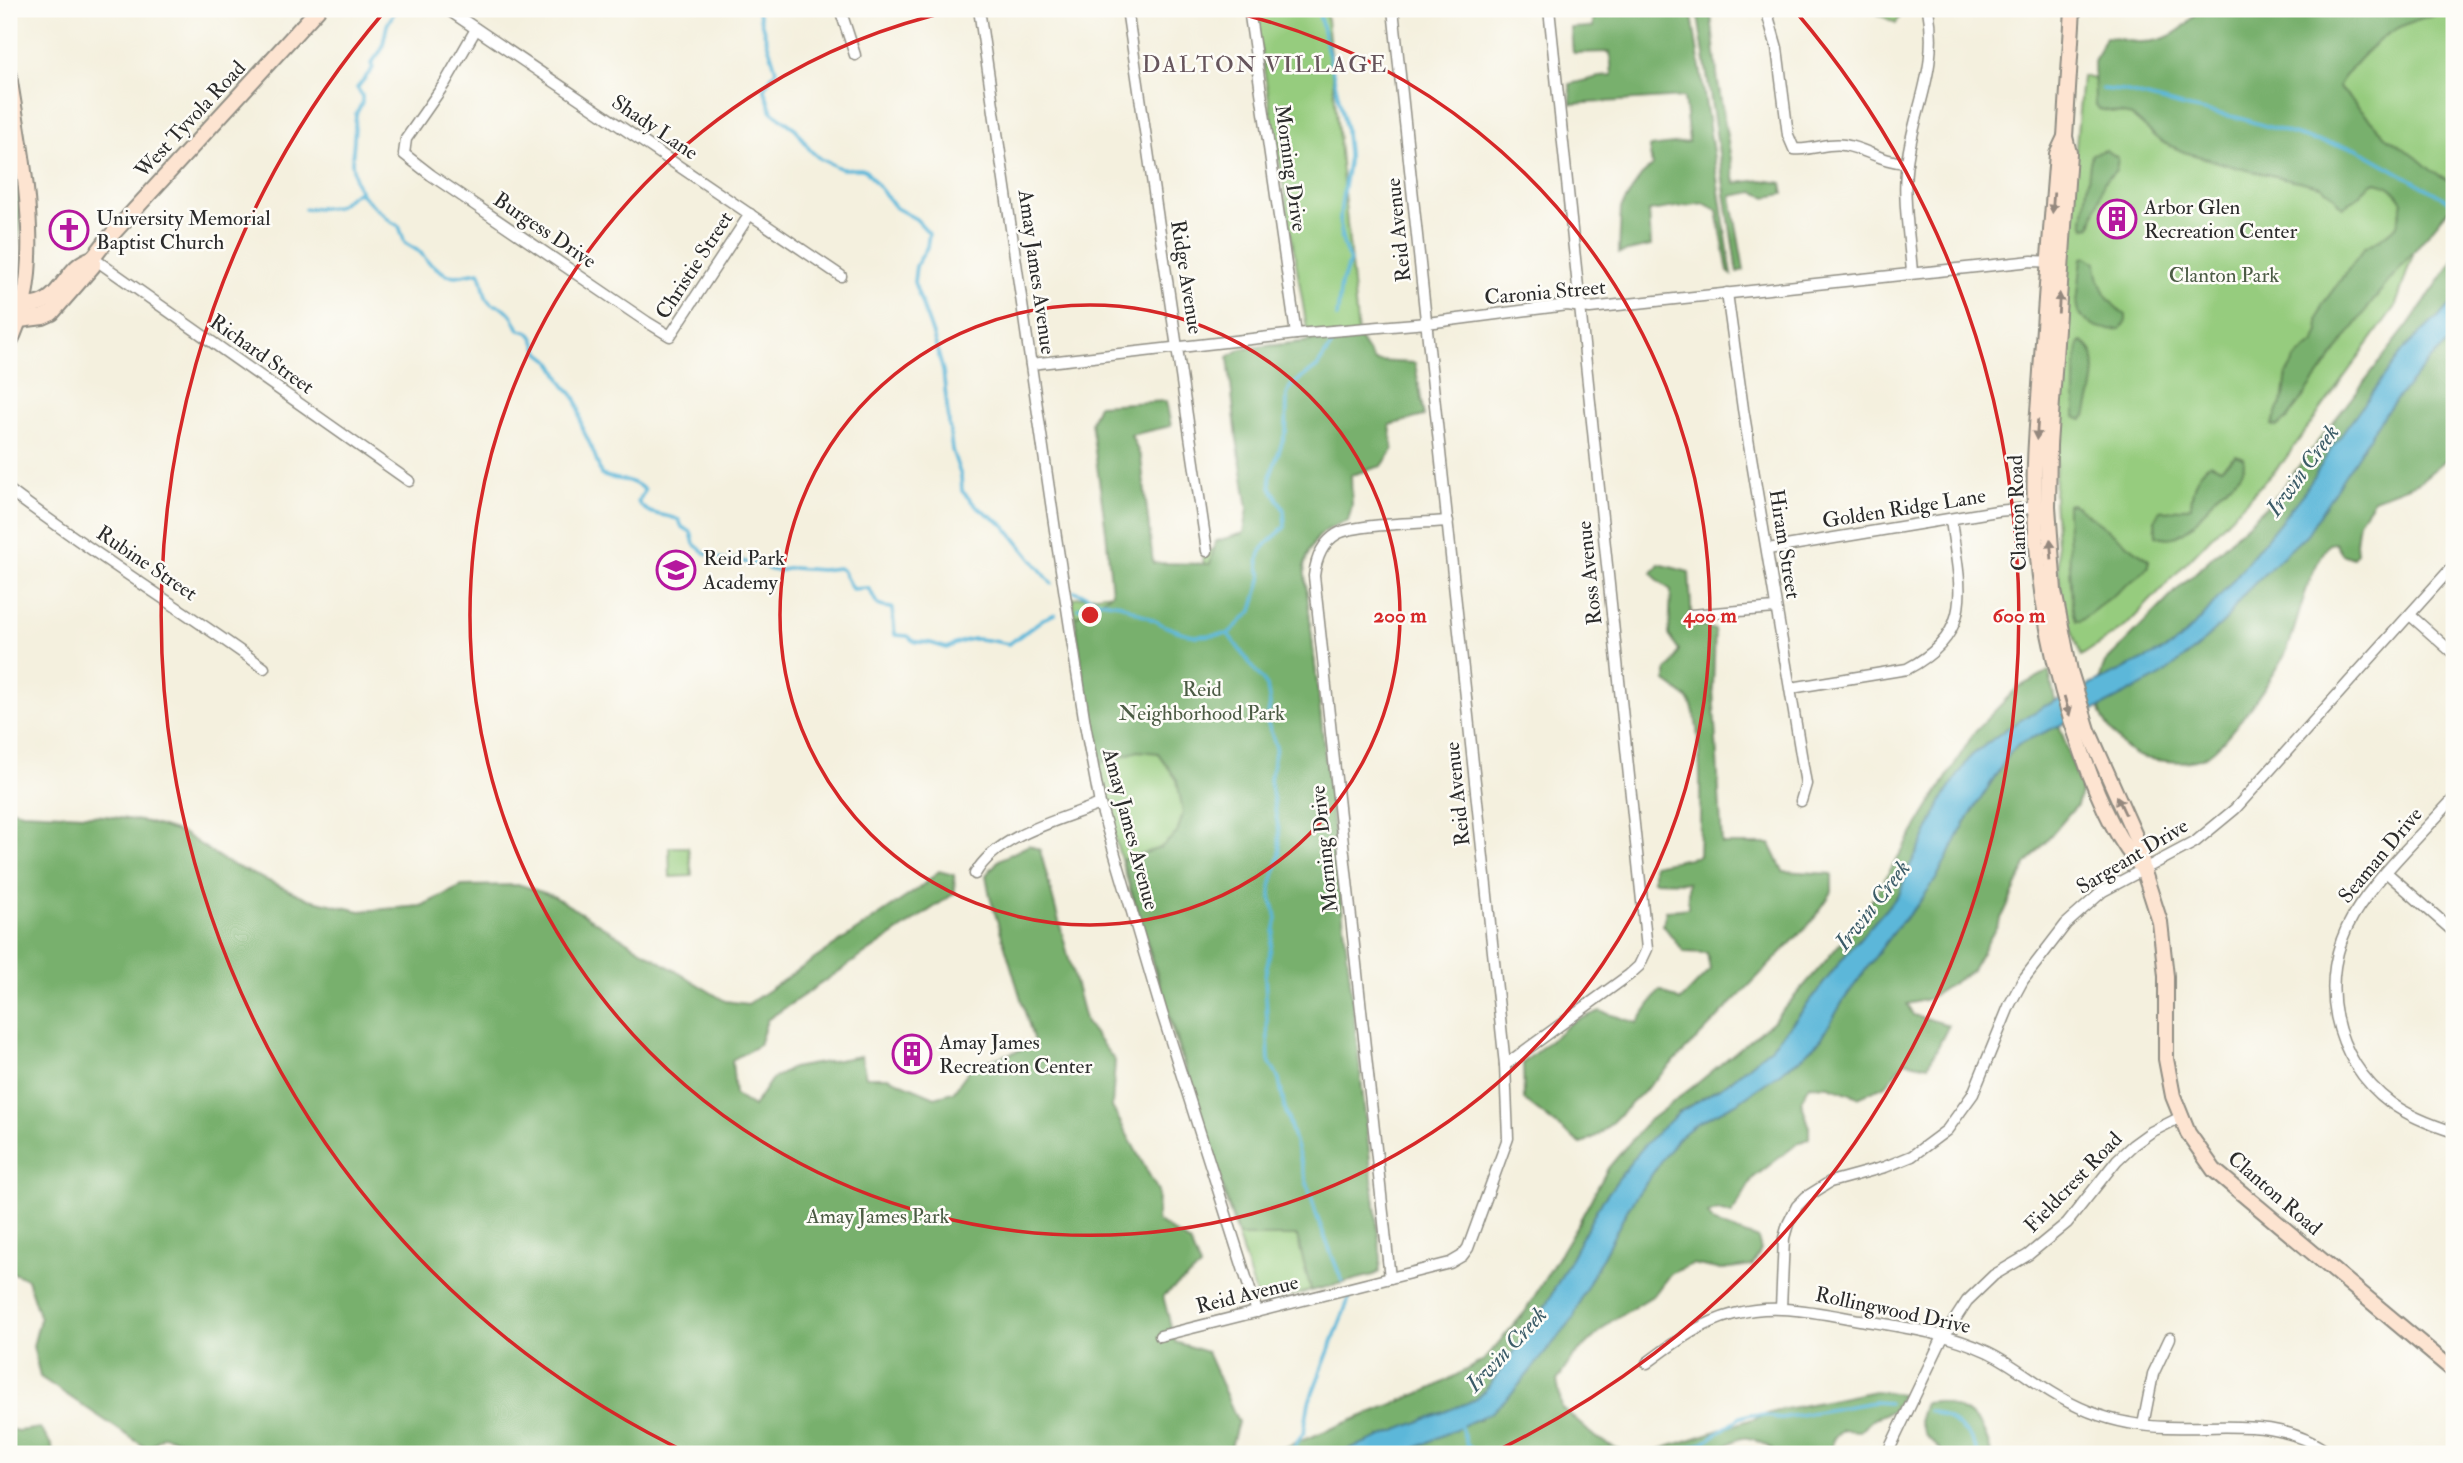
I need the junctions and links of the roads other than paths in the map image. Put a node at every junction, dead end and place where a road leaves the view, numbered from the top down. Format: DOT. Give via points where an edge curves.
graph roads {
  1 [pos="318,9"];
  2 [pos="447,9"];
  3 [pos="840,9"];
  4 [pos="979,9"];
  5 [pos="1127,9"];
  6 [pos="1249,9"];
  7 [pos="1393,9"];
  8 [pos="1549,9"];
  9 [pos="1766,9"];
  10 [pos="1928,9"];
  11 [pos="2073,9"];
  12 [pos="476,29"];
  13 [pos="855,55"];
  14 [pos="9,75"];
  15 [pos="1907,163"];
  16 [pos="750,214"];
  17 [pos="93,258"];
  18 [pos="2055,262"];
  19 [pos="1912,273"];
  20 [pos="841,276"];
  21 [pos="1727,293"];
  22 [pos="1580,307"];
  23 [pos="22,313"];
  24 [pos="1427,323"];
  25 [pos="1296,334"];
  26 [pos="670,336"];
  27 [pos="9,344"];
  28 [pos="1178,347"];
  29 [pos="1031,364"];
  30 [pos="410,481"];
  31 [pos="9,490"];
  32 [pos="2041,507"];
  33 [pos="1951,520"];
  34 [pos="1448,521"];
  35 [pos="1768,549"];
  36 [pos="1207,551"];
  37 [pos="2454,565"];
  38 [pos="1775,608"];
  39 [pos="1691,615"];
  40 [pos="2410,615"];
  41 [pos="2454,654"];
  42 [pos="264,668"];
  43 [pos="1791,688"];
  44 [pos="2454,798"];
  45 [pos="1801,800"];
  46 [pos="1100,804"];
  47 [pos="2143,869"];
  48 [pos="2387,873"];
  49 [pos="975,874"];
  50 [pos="2454,932"];
  51 [pos="1505,1066"];
  52 [pos="2180,1116"];
  53 [pos="2454,1132"];
  54 [pos="1390,1278"];
  55 [pos="1781,1308"];
  56 [pos="1257,1312"];
  57 [pos="1160,1336"];
  58 [pos="1945,1336"];
  59 [pos="2170,1338"];
  60 [pos="1647,1363"];
  61 [pos="2454,1371"];
  62 [pos="2143,1425"];
  63 [pos="1887,1454"];
  64 [pos="2330,1454"];
  1 -- 17 [label="main road, West Tyvola Road"];
  2 -- 12 [label="street, Shady Lane"];
  3 -- 13 [label="street"];
  4 -- 29 [label="street, Amay James Avenue"];
  5 -- 28 [label="street, Ridge Avenue"];
  6 -- 25 [label="street, Morning Drive"];
  7 -- 24 [label="street, Reid Avenue"];
  8 -- 22 [label="street, Ross Avenue"];
  9 -- 15 [label="street" via="1794,149 1847,145 1889,162"];
  10 -- 15 [label="street" via="1930,70"];
  11 -- 18 [label="main road, Clanton Road" via="2065,137 2057,154"];
  12 -- 16 [label="street, Shady Lane"];
  12 -- 26 [label="street, Burgess Drive" via="405,139 406,157"];
  14 -- 23 [label="main road" via="29,227"];
  15 -- 19 [label="street"];
  16 -- 20 [label="street, Shady Lane"];
  16 -- 26 [label="street, Christie Street"];
  17 -- 23 [label="main road, West Tyvola Road" via="84,260 46,302"];
  17 -- 30 [label="street, Richard Street"];
  18 -- 19 [label="street, Caronia Street"];
  18 -- 32 [label="main road, Clanton Road" via="2036,454"];
  19 -- 21 [label="street, Caronia Street"];
  21 -- 22 [label="street, Caronia Street"];
  21 -- 35 [label="street, Hiram Street"];
  22 -- 24 [label="street, Caronia Street"];
  22 -- 51 [label="street, Ross Avenue" via="1647,949 1629,975"];
  23 -- 27 [label="main road"];
  24 -- 25 [label="street, Caronia Street"];
  24 -- 34 [label="street, Reid Avenue"];
  25 -- 28 [label="street, Caronia Street"];
  28 -- 29 [label="street, Caronia Street"];
  28 -- 36 [label="street, Ridge Avenue"];
  29 -- 46 [label="street, Amay James Avenue"];
  31 -- 42 [label="street, Rubine Street"];
  32 -- 33 [label="street, Golden Ridge Lane"];
  32 -- 47 [label="main road, Clanton Road" via="2044,607 2082,734 2140,847"];
  33 -- 35 [label="street, Golden Ridge Lane"];
  33 -- 43 [label="street" via="1961,590 1953,628 1939,646 1907,669"];
  34 -- 51 [label="street, Reid Avenue"];
  34 -- 54 [label="street, Morning Drive" via="1341,532 1325,544 1314,576"];
  35 -- 38 [label="street, Hiram Street"];
  37 -- 40 [label="street, Sargeant Drive"];
  38 -- 39 [label="street"];
  38 -- 43 [label="street, Hiram Street"];
  40 -- 41 [label="street"];
  40 -- 47 [label="street, Sargeant Drive" via="2235,810 2195,842"];
  43 -- 45 [label="street, Hiram Street" via="1806,784"];
  44 -- 48 [label="street, Seaman Drive"];
  46 -- 49 [label="street" via="1001,846"];
  46 -- 56 [label="street, Amay James Avenue"];
  47 -- 52 [label="main road, Clanton Road" via="2160,922 2166,976 2166,1059"];
  47 -- 55 [label="street, Sargeant Drive" via="2103,891 2045,948 2010,1004 1973,1094 1947,1130 1902,1161 1830,1182 1797,1206 1784,1238"];
  48 -- 50 [label="street"];
  48 -- 53 [label="street, Seaman Drive" via="2362,902 2343,938 2333,988 2338,1027 2355,1064 2379,1093 2411,1116"];
  51 -- 54 [label="street, Reid Avenue" via="1508,1138 1468,1248 1450,1263"];
  52 -- 58 [label="street, Fieldcrest Road" via="2117,1160 2048,1241 1977,1290 1958,1311"];
  52 -- 61 [label="main road, Clanton Road" via="2200,1153 2223,1179"];
  54 -- 56 [label="street, Reid Avenue"];
  55 -- 58 [label="street, Rollingwood Drive"];
  55 -- 60 [label="street, Rollingwood Drive" via="1713,1320 1682,1336"];
  56 -- 57 [label="street, Reid Avenue"];
  58 -- 62 [label="street, Rollingwood Drive" via="1990,1353 2079,1408"];
  58 -- 63 [label="street, Fieldcrest Road"];
  59 -- 62 [label="street" via="2153,1374"];
  62 -- 64 [label="street, Rollingwood Drive" via="2266,1427 2295,1434"];
}
